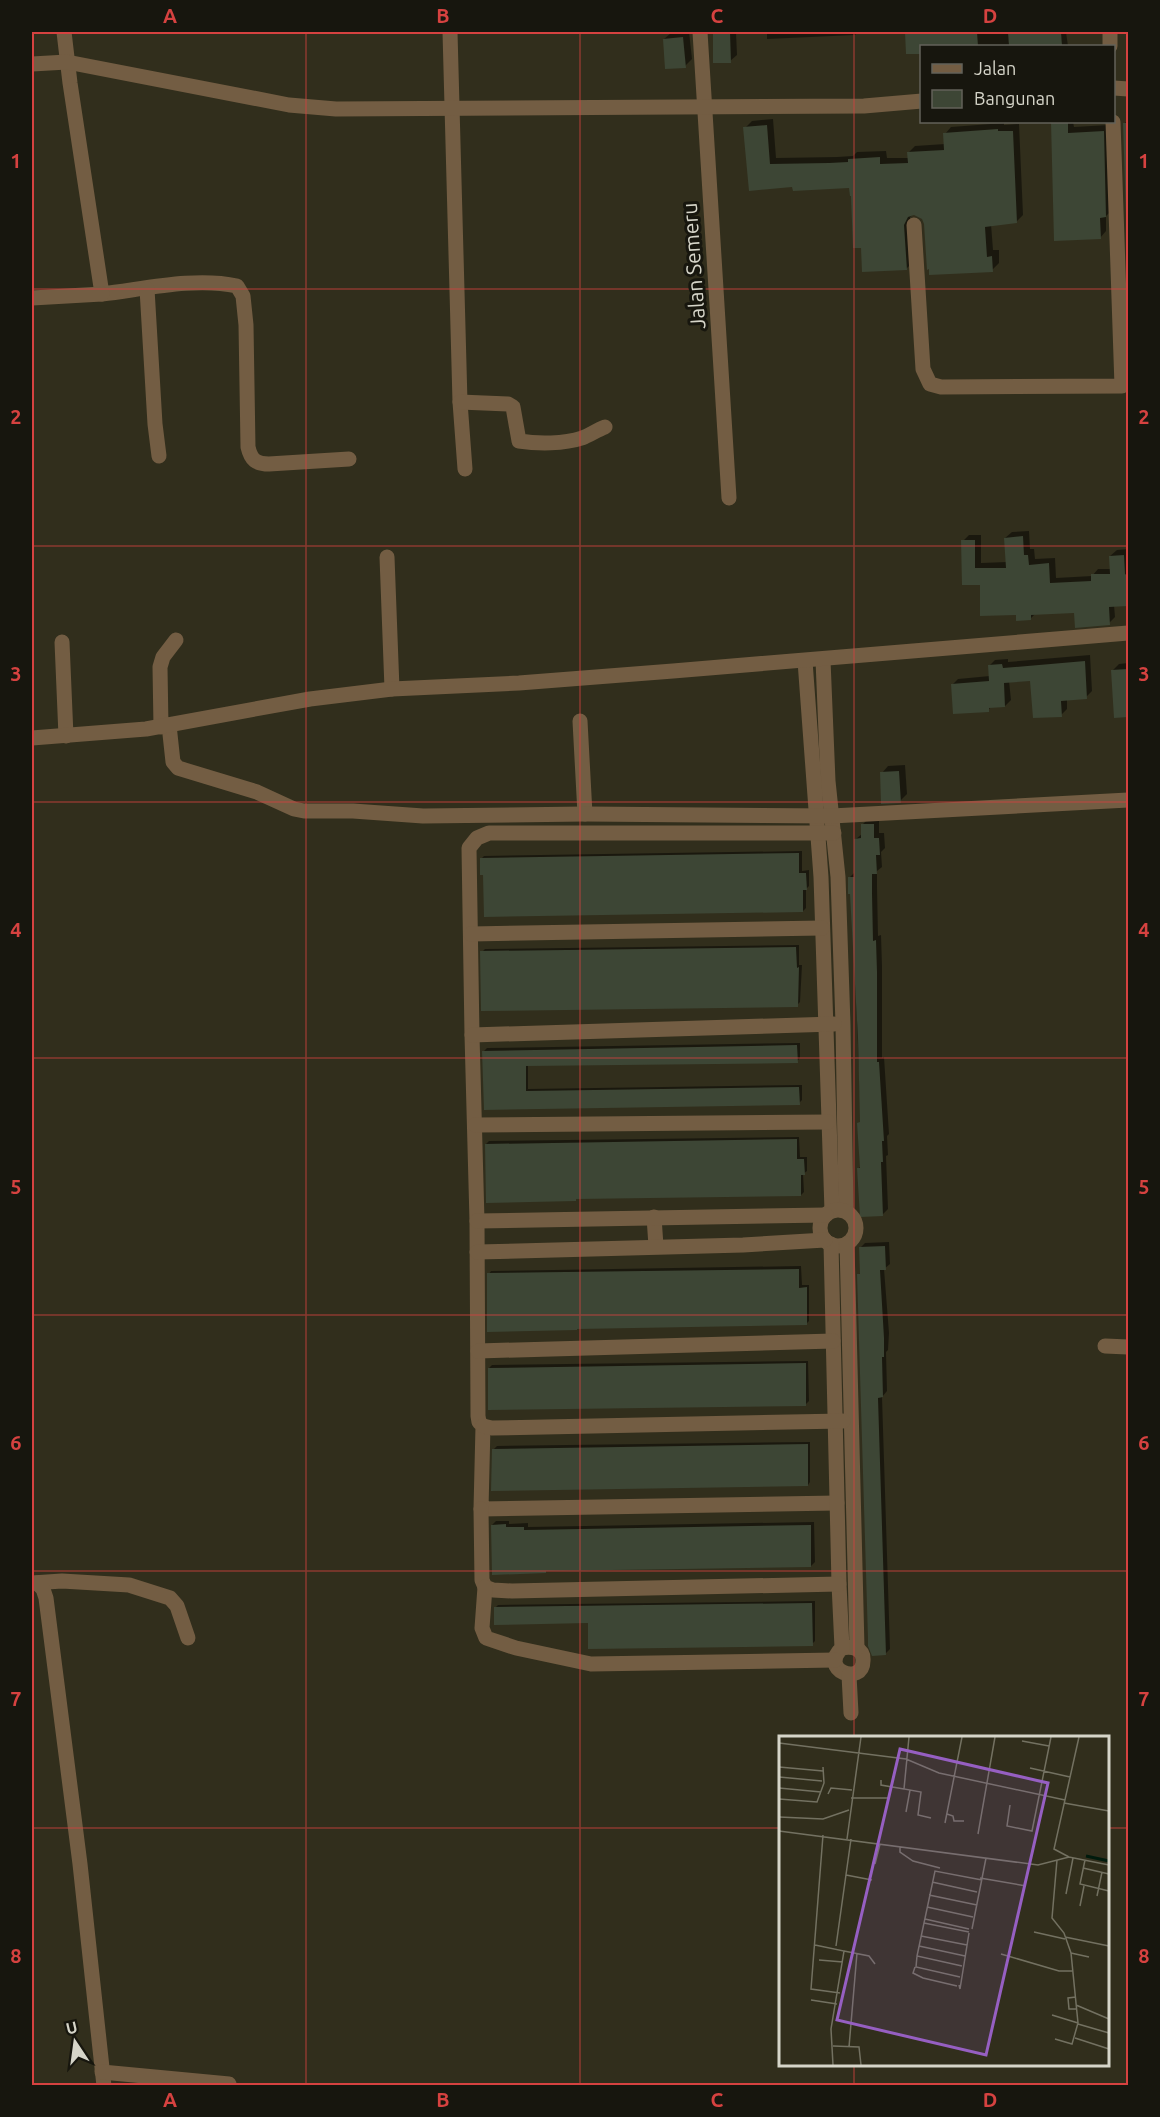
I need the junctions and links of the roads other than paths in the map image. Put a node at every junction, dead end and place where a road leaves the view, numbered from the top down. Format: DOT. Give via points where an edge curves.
graph roads {
  1 [pos="64,32"];
  2 [pos="450,32"];
  3 [pos="700,32"];
  4 [pos="32,64"];
  5 [pos="69,72"];
  6 [pos="920,101"];
  7 [pos="704,116"];
  8 [pos="451,117"];
  9 [pos="1113,123"];
  10 [pos="914,225"];
  11 [pos="147,289"];
  12 [pos="102,294"];
  13 [pos="32,298"];
  14 [pos="1125,386"];
  15 [pos="460,402"];
  16 [pos="605,428"];
  17 [pos="159,456"];
  18 [pos="350,459"];
  19 [pos="465,469"];
  20 [pos="729,498"];
  21 [pos="387,557"];
  22 [pos="1128,633"];
  23 [pos="176,640"];
  24 [pos="62,642"];
  25 [pos="823,660"];
  26 [pos="805,661"];
  27 [pos="392,689"];
  28 [pos="826,708"];
  29 [pos="809,709"];
  30 [pos="580,721"];
  31 [pos="165,726"];
  32 [pos="66,735"];
  33 [pos="32,738"];
  34 [pos="821,781"];
  35 [pos="1128,800"];
  36 [pos="585,814"];
  37 [pos="815,816"];
  38 [pos="832,816"];
  39 [pos="816,833"];
  40 [pos="834,833"];
  41 [pos="822,928"];
  42 [pos="471,934"];
  43 [pos="826,1024"];
  44 [pos="843,1024"];
  45 [pos="472,1035"];
  46 [pos="828,1122"];
  47 [pos="475,1125"];
  48 [pos="834,1212"];
  49 [pos="654,1217"];
  50 [pos="477,1221"];
  51 [pos="828,1242"];
  52 [pos="847,1244"];
  53 [pos="656,1246"];
  54 [pos="477,1252"];
  55 [pos="833,1341"];
  56 [pos="1106,1346"];
  57 [pos="1128,1347"];
  58 [pos="478,1351"];
  59 [pos="835,1421"];
  60 [pos="852,1421"];
  61 [pos="483,1426"];
  62 [pos="837,1503"];
  63 [pos="481,1509"];
  64 [pos="34,1583"];
  65 [pos="839,1584"];
  66 [pos="485,1587"];
  67 [pos="188,1638"];
  68 [pos="845,1652"];
  69 [pos="849,1675"];
  70 [pos="851,1713"];
  71 [pos="103,2079"];
  72 [pos="229,2084"];
  1 -- 5 [label="street"];
  2 -- 8 [label="street"];
  3 -- 7 [label="street, Jalan Semeru"];
  4 -- 5 [label="street"];
  5 -- 8 [label="street" via="289,105"];
  5 -- 12 [label="street"];
  6 -- 7 [label="street"];
  7 -- 8 [label="street"];
  7 -- 20 [label="street, Jalan Semeru"];
  8 -- 15 [label="street"];
  9 -- 14 [label="street"];
  10 -- 14 [label="street" via="923,369 930,384"];
  11 -- 12 [label="street"];
  11 -- 17 [label="street"];
  11 -- 18 [label="street" via="220,283 237,286 243,296 246,325 248,447 258,464"];
  12 -- 13 [label="street"];
  15 -- 16 [label="street" via="513,407 519,441 558,442"];
  15 -- 19 [label="street"];
  21 -- 27 [label="street"];
  22 -- 25 [label="street"];
  23 -- 31 [label="street" via="160,667"];
  24 -- 32 [label="street"];
  25 -- 26 [label="street"];
  25 -- 28 [label="street"];
  26 -- 27 [label="street"];
  26 -- 29 [label="street"];
  27 -- 31 [label="street" via="310,699"];
  28 -- 29 [label="street"];
  28 -- 34 [label="street"];
  29 -- 34 [label="street"];
  30 -- 36 [label="street"];
  31 -- 32 [label="street"];
  31 -- 36 [label="street" via="173,762 178,768 304,811 423,816"];
  32 -- 33 [label="street"];
  34 -- 37 [label="street"];
  34 -- 38 [label="street"];
  35 -- 38 [label="street"];
  36 -- 37 [label="street"];
  37 -- 38 [label="street"];
  37 -- 39 [label="street"];
  38 -- 40 [label="street"];
  39 -- 40 [label="street"];
  39 -- 41 [label="street"];
  39 -- 42 [label="street" via="489,833 477,838 469,848"];
  40 -- 44 [label="street"];
  41 -- 42 [label="street"];
  41 -- 43 [label="street"];
  42 -- 45 [label="street"];
  43 -- 44 [label="street"];
  43 -- 45 [label="street"];
  43 -- 46 [label="street"];
  44 -- 48 [label="street"];
  45 -- 47 [label="street"];
  46 -- 47 [label="street"];
  46 -- 48 [label="street"];
  47 -- 50 [label="street"];
  48 -- 49 [label="street"];
  48 -- 51 [label="street" via="820,1228"];
  48 -- 52 [label="street" via="852,1216 856,1223 853,1239"];
  49 -- 50 [label="street"];
  49 -- 53 [label="street"];
  50 -- 54 [label="street"];
  51 -- 52 [label="street"];
  51 -- 53 [label="street"];
  51 -- 55 [label="street"];
  52 -- 60 [label="street"];
  53 -- 54 [label="street"];
  54 -- 58 [label="street"];
  55 -- 58 [label="street"];
  55 -- 59 [label="street"];
  56 -- 57 [label="street"];
  58 -- 61 [label="street" via="479,1422"];
  59 -- 60 [label="street"];
  59 -- 61 [label="street"];
  59 -- 62 [label="street"];
  60 -- 68 [label="street"];
  61 -- 63 [label="street"];
  62 -- 63 [label="street"];
  62 -- 65 [label="street"];
  63 -- 66 [label="street"];
  64 -- 67 [label="street" via="129,1586 163,1596 177,1606"];
  64 -- 71 [label="street" via="43,1589 46,1598"];
  65 -- 66 [label="street" via="512,1591"];
  65 -- 68 [label="street"];
  66 -- 68 [label="street" via="482,1628 486,1638 591,1664"];
  68 -- 69 [label="street" via="837,1667"];
  68 -- 69 [label="street" via="861,1653 863,1661 861,1668"];
  69 -- 70 [label="street"];
  71 -- 72 [label="street"];
}
